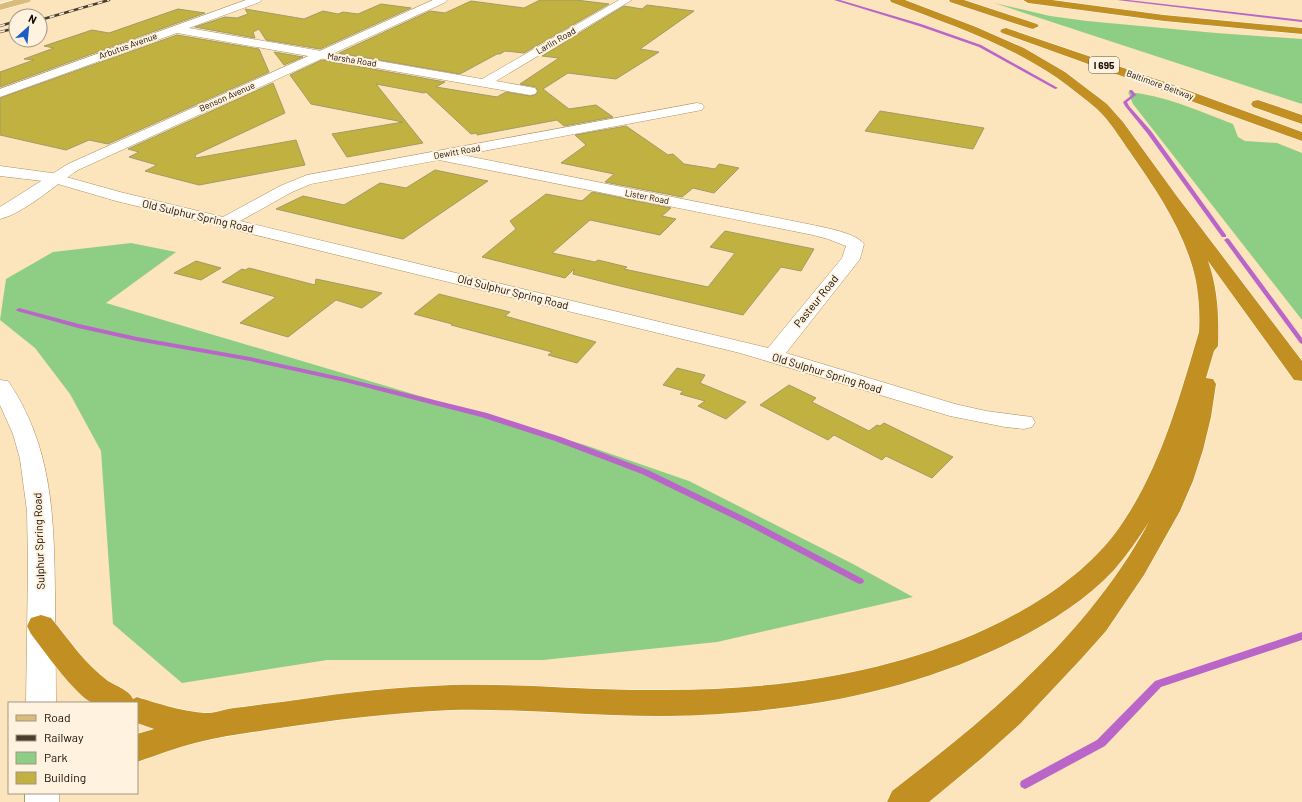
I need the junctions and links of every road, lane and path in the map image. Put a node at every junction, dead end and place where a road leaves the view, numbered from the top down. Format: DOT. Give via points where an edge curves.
graph roads {
  1 [pos="12,0"];
  2 [pos="26,0"];
  3 [pos="256,0"];
  4 [pos="442,0"];
  5 [pos="627,0"];
  6 [pos="895,0"];
  7 [pos="903,0"];
  8 [pos="954,0"];
  9 [pos="1028,0"];
  10 [pos="0,3"];
  11 [pos="0,7"];
  12 [pos="175,29"];
  13 [pos="1047,30"];
  14 [pos="1302,32"];
  15 [pos="319,55"];
  16 [pos="484,83"];
  17 [pos="530,91"];
  18 [pos="0,93"];
  19 [pos="1246,100"];
  20 [pos="697,107"];
  21 [pos="1302,120"];
  22 [pos="1302,137"];
  23 [pos="438,155"];
  24 [pos="0,171"];
  25 [pos="52,178"];
  26 [pos="1170,198"];
  27 [pos="18,205"];
  28 [pos="0,214"];
  29 [pos="226,222"];
  30 [pos="0,226"];
  31 [pos="854,244"];
  32 [pos="1209,331"];
  33 [pos="773,356"];
  34 [pos="1302,375"];
  35 [pos="0,386"];
  36 [pos="1024,422"];
  37 [pos="41,626"];
  38 [pos="41,702"];
  39 [pos="117,702"];
  40 [pos="138,710"];
  41 [pos="208,726"];
  42 [pos="138,748"];
  43 [pos="904,802"];
  1 -- 10 [label="main road"];
  2 -- 11 [label="main road"];
  3 -- 12 [label="street, Arbutus Avenue"];
  4 -- 15 [label="street, Benson Avenue"];
  5 -- 16 [label="street, Larlin Road"];
  6 -- 26 [label="highway" via="998,40 1066,78 1102,107 1118,125"];
  7 -- 22 [label="highway, Baltimore Beltway / I 695" via="1066,52"];
  8 -- 13 [label="highway"];
  9 -- 14 [label="highway" via="1117,13"];
  12 -- 15 [label="street, Marsha Road"];
  12 -- 18 [label="street, Arbutus Avenue"];
  15 -- 16 [label="street, Marsha Road"];
  15 -- 25 [label="street, Benson Avenue"];
  16 -- 17 [label="street, Marsha Road"];
  19 -- 21 [label="highway"];
  20 -- 23 [label="street, Dewitt Road"];
  23 -- 29 [label="street, Dewitt Road" via="307,180"];
  23 -- 31 [label="street, Lister Road" via="812,230 834,235"];
  24 -- 25 [label="street, Old Sulphur Spring Road"];
  25 -- 27 [label="street, Benson Avenue"];
  25 -- 29 [label="street, Old Sulphur Spring Road"];
  26 -- 32 [label="highway" via="1204,277"];
  26 -- 34 [label="highway"];
  27 -- 28 [label="street, Benson Avenue"];
  27 -- 30 [label="street, Benson Avenue"];
  29 -- 33 [label="street, Old Sulphur Spring Road"];
  31 -- 33 [label="street, Pasteur Road" via="851,258"];
  32 -- 41 [label="highway" via="1173,448 1151,497 1126,537 1101,566 1067,596 1030,620 978,646 927,666 868,681 803,693 733,701 662,703 425,698 345,705"];
  32 -- 43 [label="highway" via="1205,391 1190,458 1171,506 1139,563 1095,624 1009,715"];
  33 -- 36 [label="street, Old Sulphur Spring Road" via="944,409 973,416"];
  35 -- 37 [label="street, Sulphur Spring Road" via="26,436 38,493"];
  37 -- 38 [label="street, Sulphur Spring Road"];
  37 -- 39 [label="highway" via="84,678"];
  40 -- 41 [label="highway"];
  41 -- 42 [label="highway"];
}
